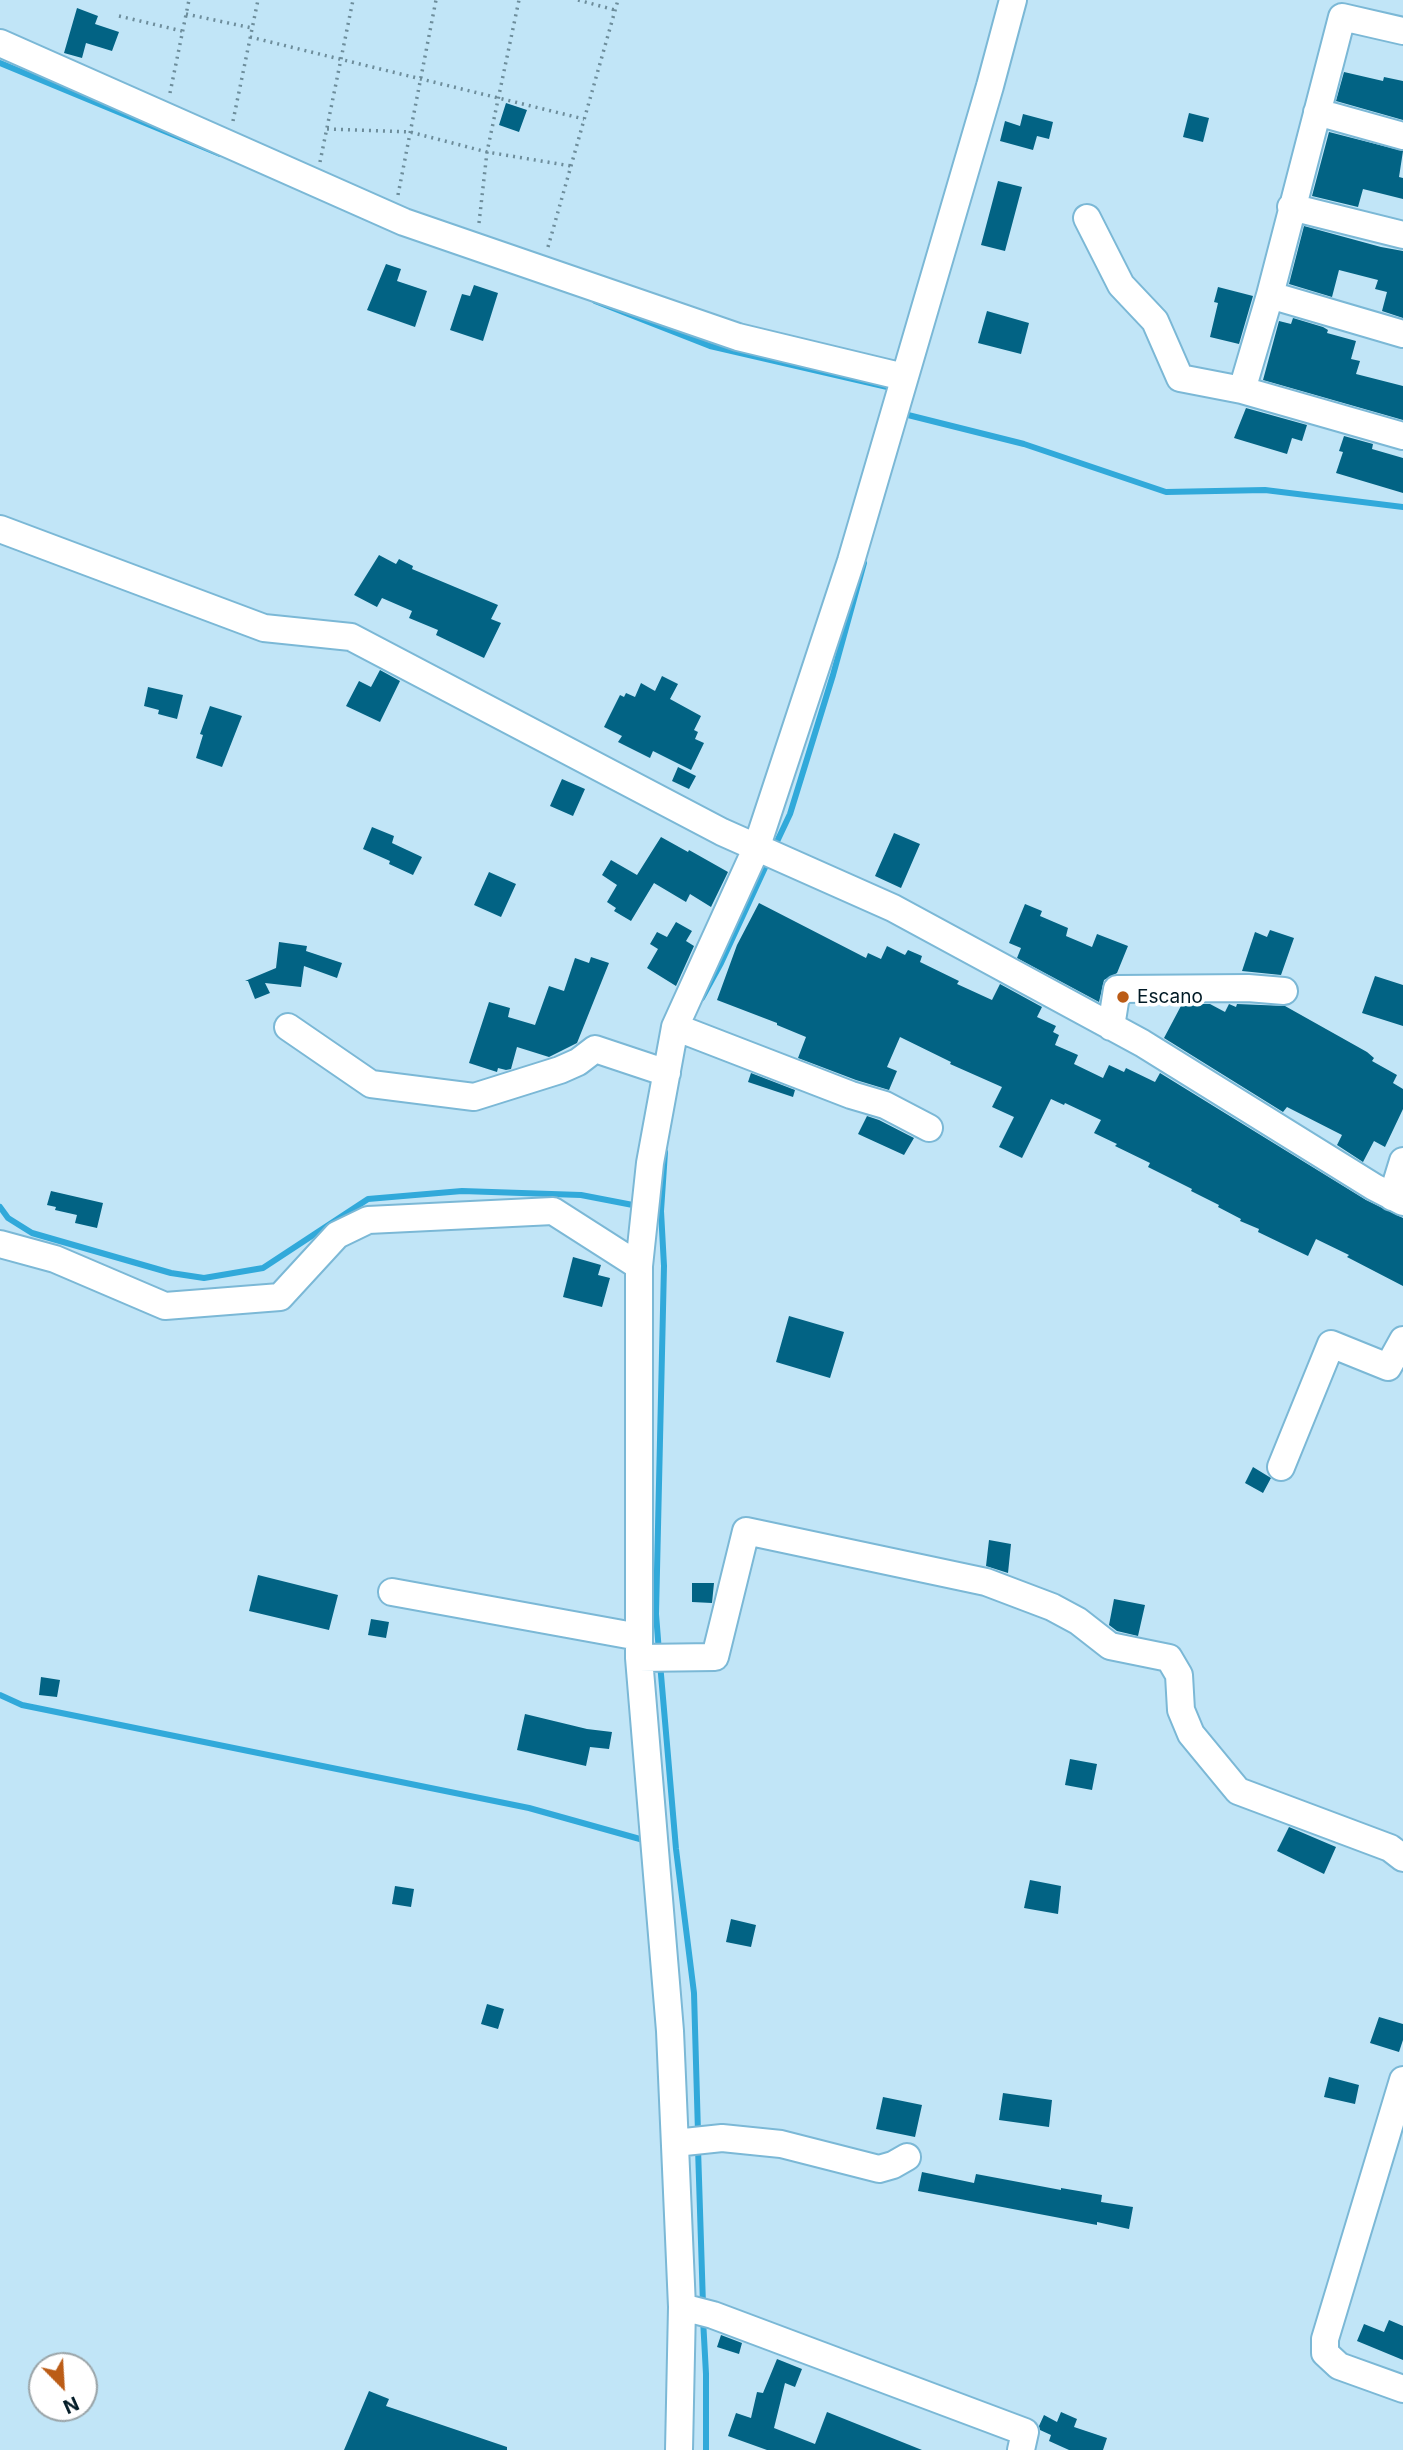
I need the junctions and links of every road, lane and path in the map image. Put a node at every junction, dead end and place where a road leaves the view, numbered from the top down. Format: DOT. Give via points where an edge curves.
graph roads {
  1 [pos="189,0"];
  2 [pos="258,0"];
  3 [pos="353,0"];
  4 [pos="436,0"];
  5 [pos="519,0"];
  6 [pos="578,0"];
  7 [pos="618,0"];
  8 [pos="1013,0"];
  9 [pos="615,10"];
  10 [pos="186,14"];
  11 [pos="119,16"];
  12 [pos="252,28"];
  13 [pos="182,31"];
  14 [pos="1403,31"];
  15 [pos="250,37"];
  16 [pos="0,43"];
  17 [pos="341,60"];
  18 [pos="421,79"];
  19 [pos="498,98"];
  20 [pos="1317,112"];
  21 [pos="165,116"];
  22 [pos="584,119"];
  23 [pos="327,129"];
  24 [pos="410,132"];
  25 [pos="1403,136"];
  26 [pos="228,143"];
  27 [pos="487,152"];
  28 [pos="571,166"];
  29 [pos="316,184"];
  30 [pos="1292,207"];
  31 [pos="394,218"];
  32 [pos="1087,218"];
  33 [pos="1403,235"];
  34 [pos="476,246"];
  35 [pos="541,269"];
  36 [pos="1270,295"];
  37 [pos="1403,334"];
  38 [pos="904,377"];
  39 [pos="1242,390"];
  40 [pos="1403,436"];
  41 [pos="0,529"];
  42 [pos="756,849"];
  43 [pos="1284,991"];
  44 [pos="288,1027"];
  45 [pos="675,1027"];
  46 [pos="1111,1027"];
  47 [pos="667,1073"];
  48 [pos="929,1128"];
  49 [pos="1403,1161"];
  50 [pos="1397,1199"];
  51 [pos="0,1244"];
  52 [pos="639,1266"];
  53 [pos="1403,1339"];
  54 [pos="1281,1467"];
  55 [pos="392,1592"];
  56 [pos="639,1647"];
  57 [pos="1403,1858"];
  58 [pos="1403,2080"];
  59 [pos="675,2143"];
  60 [pos="907,2157"];
  61 [pos="682,2307"];
  62 [pos="1403,2389"];
  63 [pos="679,2450"];
  64 [pos="1021,2450"];
  1 -- 10 [label="path"];
  2 -- 12 [label="path"];
  3 -- 17 [label="path"];
  4 -- 18 [label="path"];
  5 -- 19 [label="path"];
  6 -- 9 [label="path"];
  7 -- 9 [label="path"];
  8 -- 38 [label="street"];
  9 -- 22 [label="path"];
  10 -- 12 [label="path"];
  10 -- 13 [label="path"];
  11 -- 13 [label="path"];
  12 -- 15 [label="path"];
  13 -- 21 [label="path"];
  14 -- 20 [label="street" via="1342,17"];
  15 -- 17 [label="path"];
  15 -- 26 [label="path"];
  16 -- 21 [label="street"];
  17 -- 18 [label="path"];
  17 -- 23 [label="path"];
  18 -- 19 [label="path"];
  18 -- 24 [label="path"];
  19 -- 22 [label="path"];
  19 -- 27 [label="path"];
  20 -- 25 [label="street"];
  20 -- 30 [label="street"];
  21 -- 26 [label="street"];
  22 -- 28 [label="path"];
  23 -- 24 [label="path"];
  23 -- 29 [label="path"];
  24 -- 27 [label="path"];
  24 -- 31 [label="path"];
  26 -- 29 [label="street"];
  27 -- 28 [label="path"];
  27 -- 34 [label="path"];
  28 -- 35 [label="path"];
  29 -- 31 [label="street"];
  30 -- 33 [label="street"];
  30 -- 36 [label="street"];
  31 -- 34 [label="street"];
  32 -- 39 [label="street" via="1121,285 1155,321 1180,378"];
  34 -- 35 [label="street"];
  35 -- 38 [label="street" via="738,337"];
  36 -- 37 [label="street"];
  36 -- 39 [label="street"];
  38 -- 42 [label="street" via="851,561"];
  39 -- 40 [label="street"];
  41 -- 42 [label="street" via="264,628 351,637"];
  42 -- 45 [label="street"];
  42 -- 46 [label="street" via="893,908"];
  43 -- 46 [label="street" via="1117,989"];
  44 -- 47 [label="street" via="371,1084 474,1097 559,1070 595,1049"];
  45 -- 47 [label="street"];
  45 -- 48 [label="street" via="885,1105"];
  46 -- 50 [label="street"];
  47 -- 52 [label="street" via="650,1163"];
  49 -- 50 [label="street"];
  51 -- 52 [label="street" via="55,1259 165,1306 280,1297 337,1236 368,1220 553,1211"];
  52 -- 56 [label="street"];
  53 -- 54 [label="street" via="1388,1367 1331,1344"];
  55 -- 56 [label="street"];
  56 -- 57 [label="street" via="715,1657 747,1531 986,1582 1052,1607 1110,1646 1169,1658 1179,1675 1181,1710 1191,1734 1238,1791"];
  56 -- 59 [label="street"];
  58 -- 62 [label="street" via="1325,2339 1325,2353 1339,2366"];
  59 -- 60 [label="street" via="722,2138 781,2144 879,2169"];
  59 -- 61 [label="street"];
  61 -- 63 [label="street"];
  61 -- 64 [label="street" via="1025,2432"];
}
